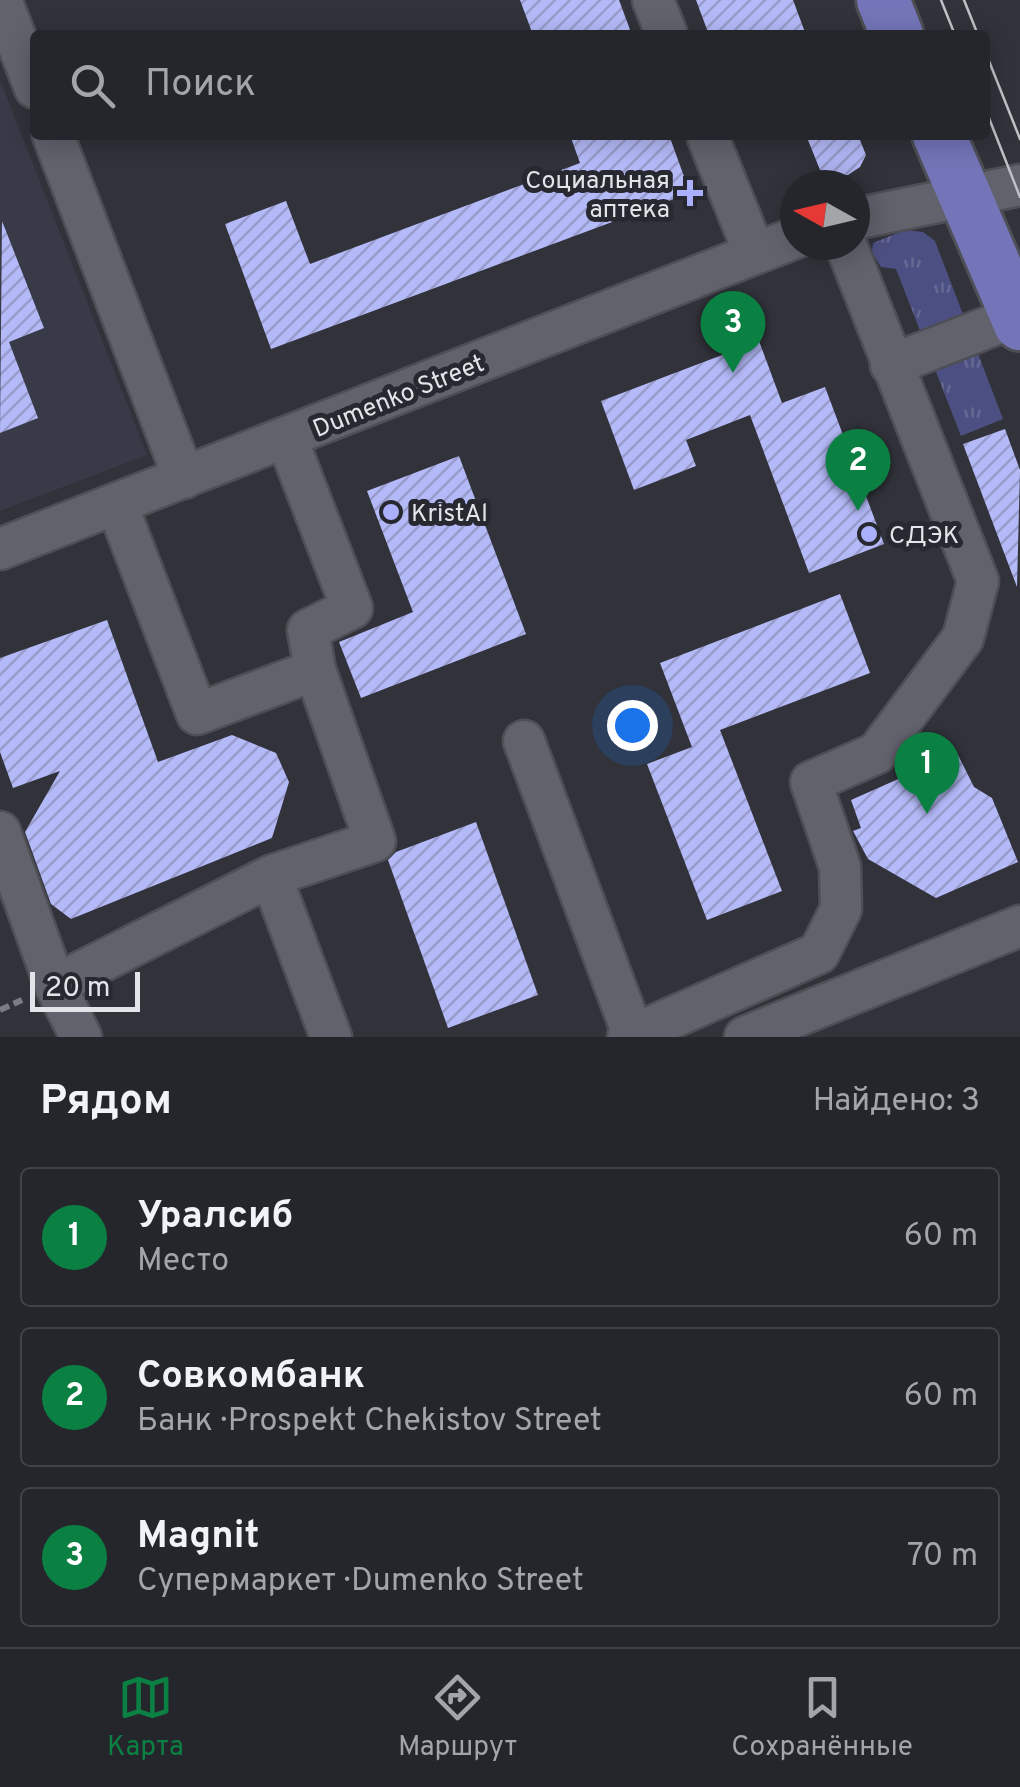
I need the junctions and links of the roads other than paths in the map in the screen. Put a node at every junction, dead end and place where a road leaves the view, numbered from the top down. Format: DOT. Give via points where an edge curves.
graph roads {
  1 [pos="1,0"];
  2 [pos="653,0"];
  3 [pos="883,0"];
  4 [pos="665,30"];
  5 [pos="895,30"];
  6 [pos="30,75"];
  7 [pos="55,140"];
  8 [pos="709,140"];
  9 [pos="941,140"];
  10 [pos="1020,186"];
  11 [pos="965,194"];
  12 [pos="870,216"];
  13 [pos="780,243"];
  14 [pos="754,252"];
  15 [pos="852,260"];
  16 [pos="1018,320"];
  17 [pos="891,365"];
  18 [pos="287,439"];
  19 [pos="184,478"];
  20 [pos="117,505"];
  21 [pos="0,548"];
  22 [pos="315,670"];
  23 [pos="524,741"];
  24 [pos="0,832"];
  25 [pos="271,876"];
  26 [pos="1020,926"];
  27 [pos="55,985"];
  28 [pos="631,1036"];
  29 [pos="81,1037"];
  30 [pos="331,1037"];
  31 [pos="745,1037"];
  1 -- 6 [label="street"];
  2 -- 4 [label="street"];
  3 -- 5 [label="main road"];
  7 -- 19 [label="street"];
  8 -- 14 [label="street"];
  9 -- 11 [label="main road"];
  10 -- 11 [label="street"];
  11 -- 12 [label="street"];
  11 -- 16 [label="main road"];
  13 -- 14 [label="street, Dumenko Street"];
  14 -- 18 [label="street, Dumenko Street"];
  15 -- 17 [label="street"];
  16 -- 17 [label="street"];
  17 -- 28 [label="street" via="978,581 964,638 877,753 811,782 840,868 841,909 819,953"];
  18 -- 19 [label="street, Dumenko Street"];
  18 -- 22 [label="street" via="352,608 308,630"];
  19 -- 20 [label="street, Dumenko Street"];
  20 -- 21 [label="street, Dumenko Street"];
  20 -- 22 [label="street" via="197,714"];
  22 -- 25 [label="street" via="374,841"];
  23 -- 28 [label="street"];
  24 -- 27 [label="street"];
  25 -- 27 [label="street"];
  25 -- 30 [label="street"];
  26 -- 31 [label="street"];
  27 -- 29 [label="street"];
}
